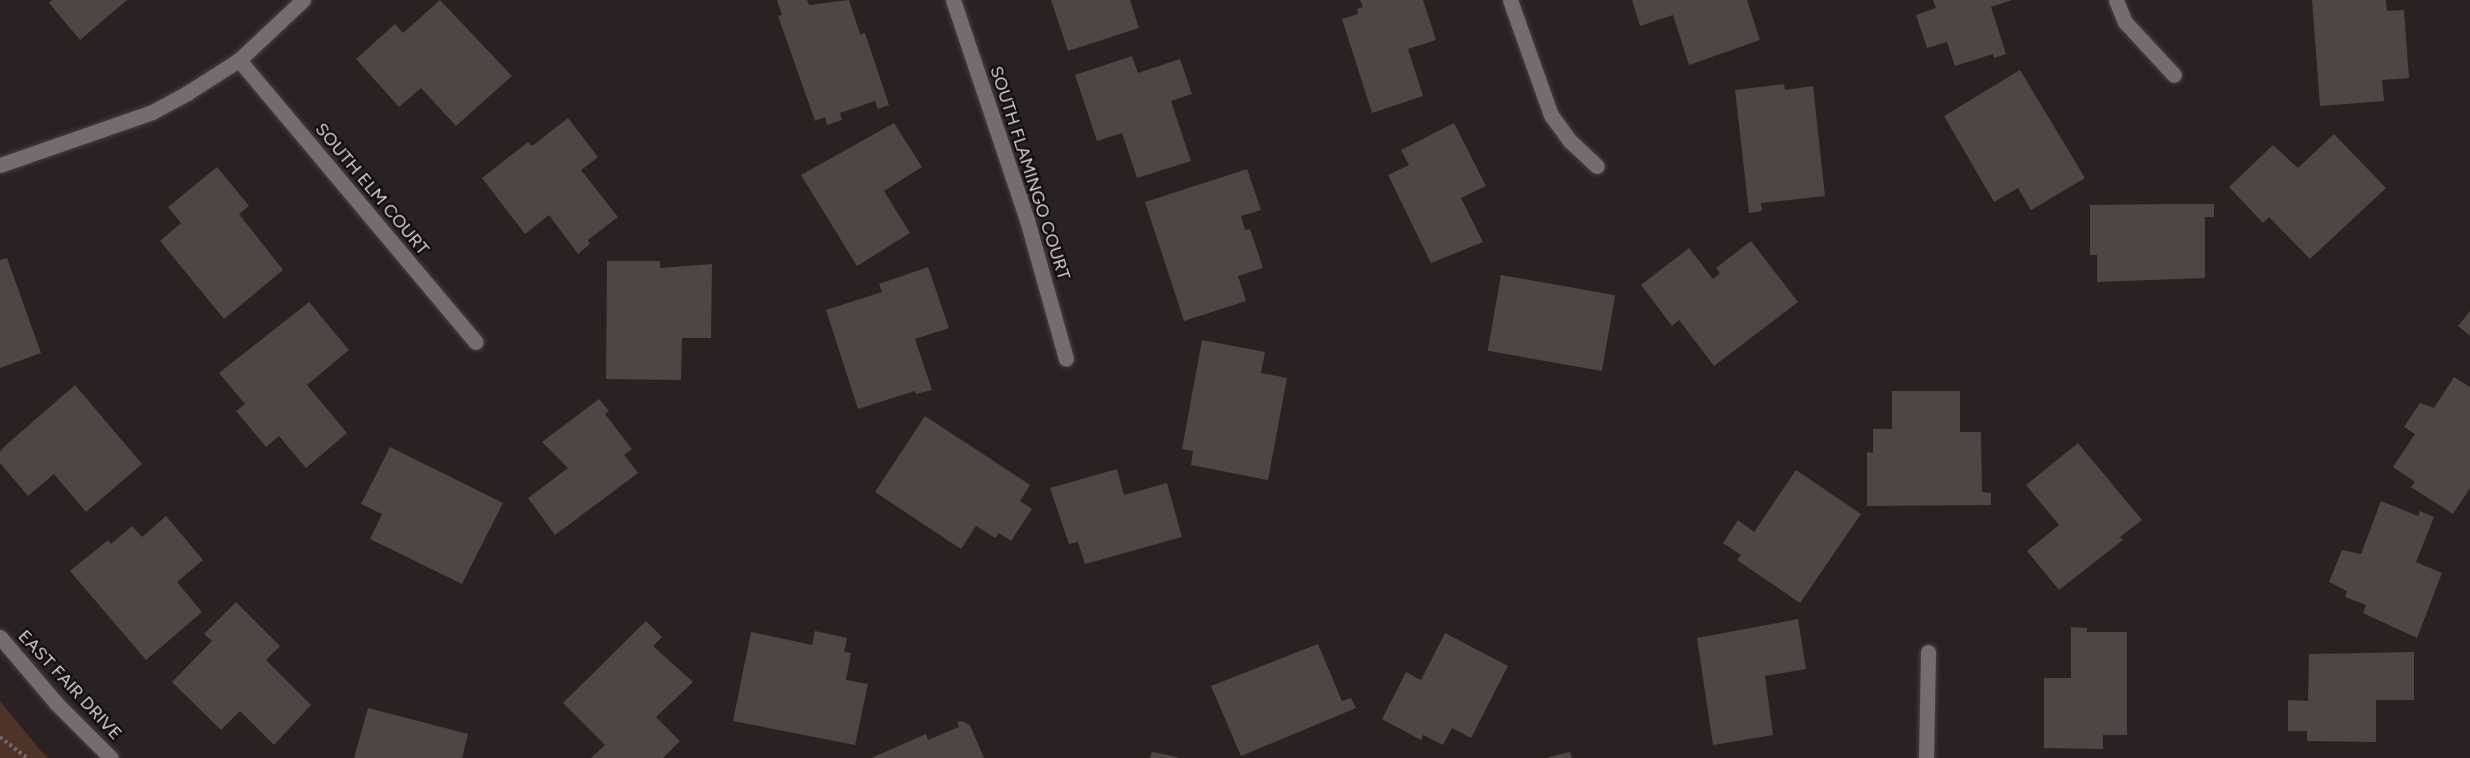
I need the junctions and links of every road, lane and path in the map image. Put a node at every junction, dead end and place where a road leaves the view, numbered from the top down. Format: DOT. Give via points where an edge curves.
graph roads {
  1 [pos="303,0"];
  2 [pos="953,0"];
  3 [pos="1510,0"];
  4 [pos="2116,0"];
  5 [pos="239,60"];
  6 [pos="2174,75"];
  7 [pos="0,165"];
  8 [pos="1598,166"];
  9 [pos="476,342"];
  10 [pos="1066,359"];
  11 [pos="0,637"];
  12 [pos="1928,652"];
  13 [pos="0,737"];
  14 [pos="27,758"];
  15 [pos="111,758"];
  16 [pos="1926,758"];
  1 -- 5 [label="street"];
  2 -- 10 [label="street, SOUTH FLAMINGO COURT" via="1027,220"];
  3 -- 8 [label="street" via="1551,115 1569,140"];
  4 -- 6 [label="street" via="2125,22"];
  5 -- 7 [label="street" via="153,112"];
  5 -- 9 [label="street, SOUTH ELM COURT"];
  11 -- 15 [label="street, EAST FAIR DRIVE" via="57,704"];
  12 -- 16 [label="street"];
  13 -- 14 [label="path"];
}
